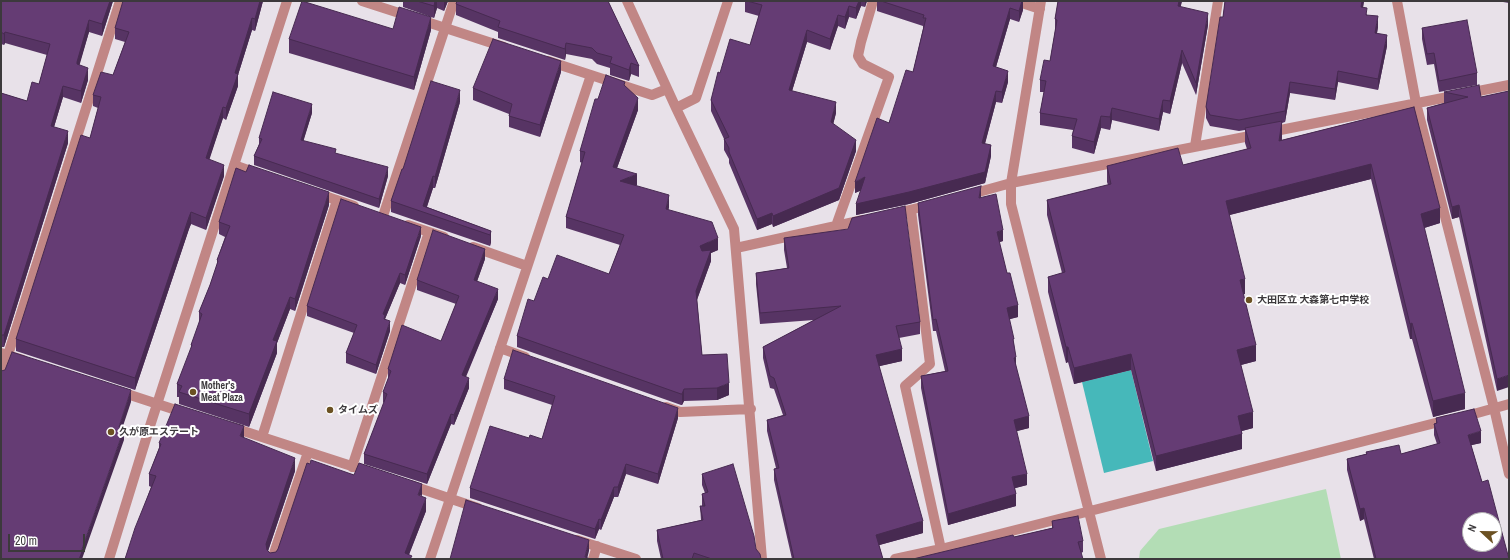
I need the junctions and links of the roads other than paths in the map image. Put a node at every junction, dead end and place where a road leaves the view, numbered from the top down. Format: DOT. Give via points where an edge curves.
graph roads {
  1 [pos="120,1"];
  2 [pos="287,1"];
  3 [pos="362,1"];
  4 [pos="454,1"];
  5 [pos="627,1"];
  6 [pos="728,1"];
  7 [pos="874,1"];
  8 [pos="1016,1"];
  9 [pos="1218,1"];
  10 [pos="1397,1"];
  11 [pos="1040,5"];
  12 [pos="445,28"];
  13 [pos="511,49"];
  14 [pos="540,59"];
  15 [pos="591,76"];
  16 [pos="1509,85"];
  17 [pos="667,89"];
  18 [pos="1416,103"];
  19 [pos="676,108"];
  20 [pos="1195,146"];
  21 [pos="234,165"];
  22 [pos="271,178"];
  23 [pos="1012,183"];
  24 [pos="308,190"];
  25 [pos="961,197"];
  26 [pos="337,200"];
  27 [pos="940,202"];
  28 [pos="364,210"];
  29 [pos="911,210"];
  30 [pos="836,226"];
  31 [pos="429,232"];
  32 [pos="452,240"];
  33 [pos="467,245"];
  34 [pos="736,248"];
  35 [pos="527,266"];
  36 [pos="500,348"];
  37 [pos="5,354"];
  38 [pos="538,361"];
  39 [pos="30,363"];
  40 [pos="1,377"];
  41 [pos="110,389"];
  42 [pos="157,404"];
  43 [pos="658,404"];
  44 [pos="1509,404"];
  45 [pos="1494,408"];
  46 [pos="751,409"];
  47 [pos="196,416"];
  48 [pos="218,423"];
  49 [pos="262,437"];
  50 [pos="308,452"];
  51 [pos="352,466"];
  52 [pos="1509,474"];
  53 [pos="382,476"];
  54 [pos="397,481"];
  55 [pos="450,499"];
  56 [pos="487,511"];
  57 [pos="1089,511"];
  58 [pos="568,537"];
  59 [pos="597,546"];
  60 [pos="941,549"];
  61 [pos="108,559"];
  62 [pos="272,559"];
  63 [pos="430,559"];
  64 [pos="593,559"];
  65 [pos="636,559"];
  66 [pos="762,559"];
  67 [pos="895,559"];
  68 [pos="1101,559"];
  1 -- 37 [label="street"];
  2 -- 21 [label="street"];
  3 -- 12 [label="street"];
  4 -- 12 [label="street"];
  5 -- 17 [label="street"];
  6 -- 19 [label="street" via="696,98"];
  7 -- 30 [label="street" via="858,56 863,64 889,77"];
  8 -- 11 [label="street"];
  9 -- 20 [label="street"];
  10 -- 18 [label="street"];
  11 -- 23 [label="street"];
  12 -- 13 [label="street"];
  12 -- 31 [label="street" via="387,217"];
  14 -- 15 [label="street"];
  15 -- 17 [label="street" via="652,95"];
  15 -- 35 [label="street"];
  16 -- 18 [label="street"];
  17 -- 19 [label="street"];
  18 -- 20 [label="street"];
  18 -- 45 [label="street"];
  19 -- 34 [label="street" via="734,229"];
  20 -- 23 [label="street"];
  21 -- 22 [label="street"];
  21 -- 42 [label="street"];
  23 -- 25 [label="street"];
  23 -- 57 [label="street" via="1011,204"];
  24 -- 26 [label="street"];
  26 -- 28 [label="street"];
  26 -- 49 [label="street"];
  27 -- 29 [label="street"];
  29 -- 30 [label="street"];
  29 -- 60 [label="street" via="930,364 905,386"];
  30 -- 34 [label="street"];
  31 -- 32 [label="street"];
  31 -- 51 [label="street"];
  33 -- 35 [label="street"];
  34 -- 46 [label="street"];
  35 -- 36 [label="street"];
  36 -- 38 [label="street"];
  36 -- 55 [label="street"];
  37 -- 39 [label="street"];
  37 -- 40 [label="street"];
  41 -- 42 [label="street"];
  42 -- 47 [label="street"];
  42 -- 61 [label="street"];
  43 -- 46 [label="street" via="680,412"];
  44 -- 45 [label="street"];
  45 -- 52 [label="street"];
  45 -- 57 [label="street"];
  46 -- 66 [label="street"];
  48 -- 49 [label="street"];
  49 -- 50 [label="street"];
  50 -- 51 [label="street"];
  50 -- 62 [label="street"];
  51 -- 53 [label="street"];
  54 -- 55 [label="street"];
  55 -- 56 [label="street"];
  55 -- 63 [label="street"];
  57 -- 60 [label="street"];
  57 -- 68 [label="street"];
  58 -- 59 [label="street"];
  59 -- 64 [label="street"];
  59 -- 65 [label="street"];
  60 -- 67 [label="street"];
}
